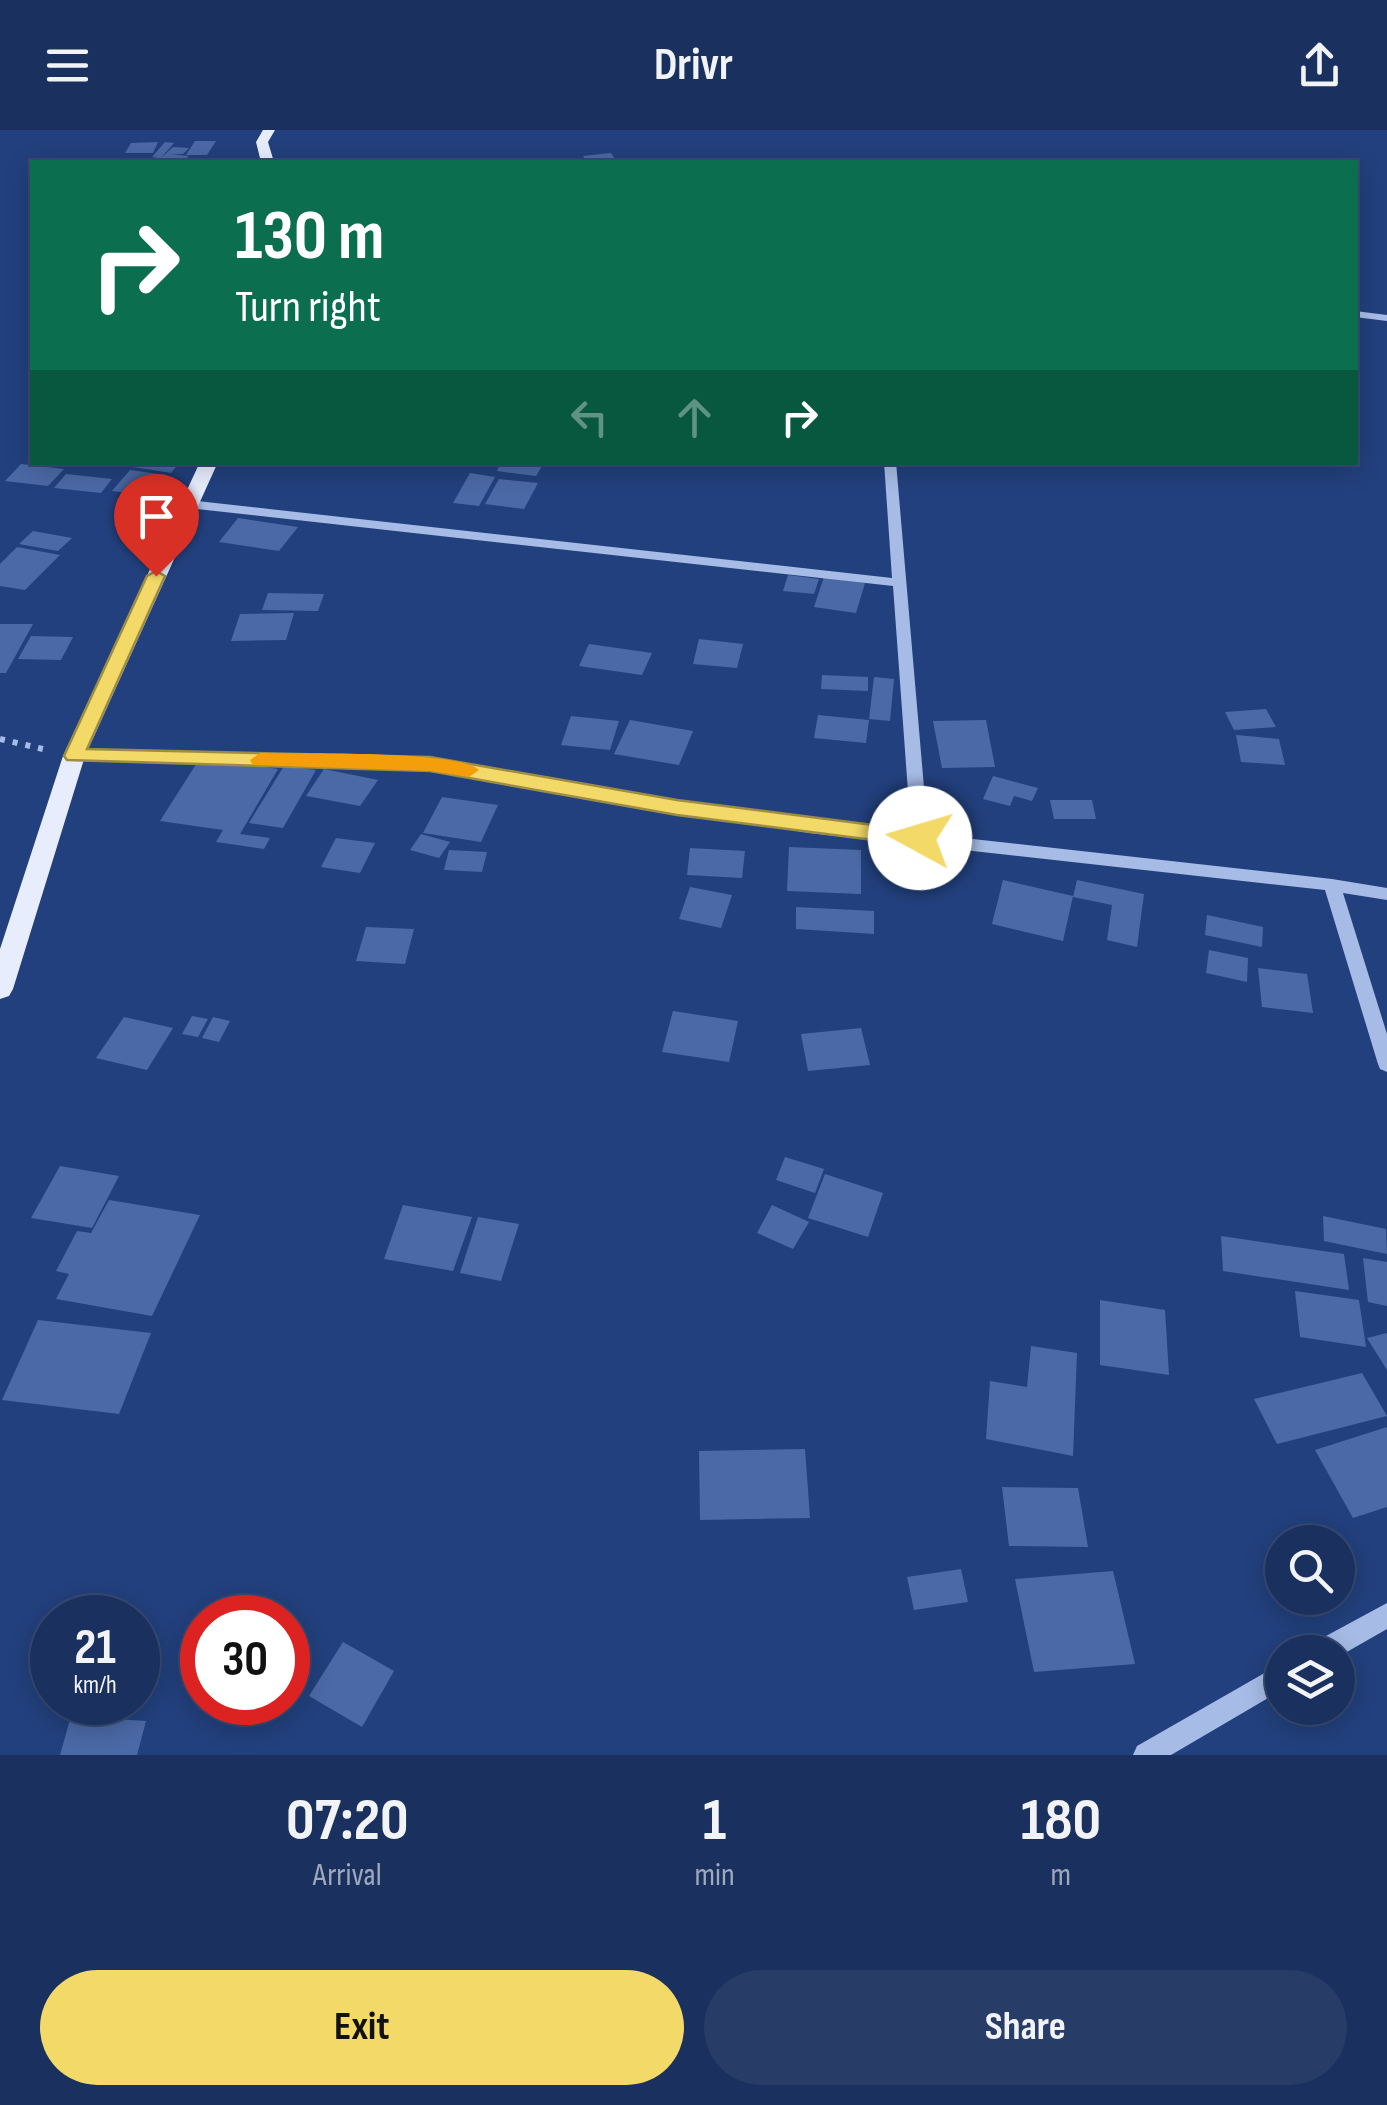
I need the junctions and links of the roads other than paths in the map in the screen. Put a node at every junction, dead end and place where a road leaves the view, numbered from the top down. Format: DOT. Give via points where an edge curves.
graph roads {
  1 [pos="269,130"];
  2 [pos="267,160"];
  3 [pos="1358,314"];
  4 [pos="1387,318"];
  5 [pos="208,465"];
  6 [pos="890,465"];
  7 [pos="188,504"];
  8 [pos="900,583"];
  9 [pos="74,756"];
  10 [pos="920,838"];
  11 [pos="1332,884"];
  12 [pos="1387,894"];
  13 [pos="0,989"];
  14 [pos="1387,1064"];
  15 [pos="1387,1615"];
  16 [pos="1352,1635"];
  17 [pos="1265,1686"];
  18 [pos="1146,1755"];
  1 -- 2 [label="main road" via="262,142"];
  3 -- 4 [label="street"];
  5 -- 7 [label="main road"];
  6 -- 8 [label="street"];
  7 -- 8 [label="street"];
  7 -- 9 [label="main road"];
  8 -- 10 [label="street"];
  9 -- 10 [label="street" via="430,764 677,808"];
  9 -- 13 [label="main road"];
  10 -- 11 [label="street"];
  11 -- 12 [label="street"];
  11 -- 14 [label="street"];
  15 -- 16 [label="street"];
  17 -- 18 [label="street"];
}
